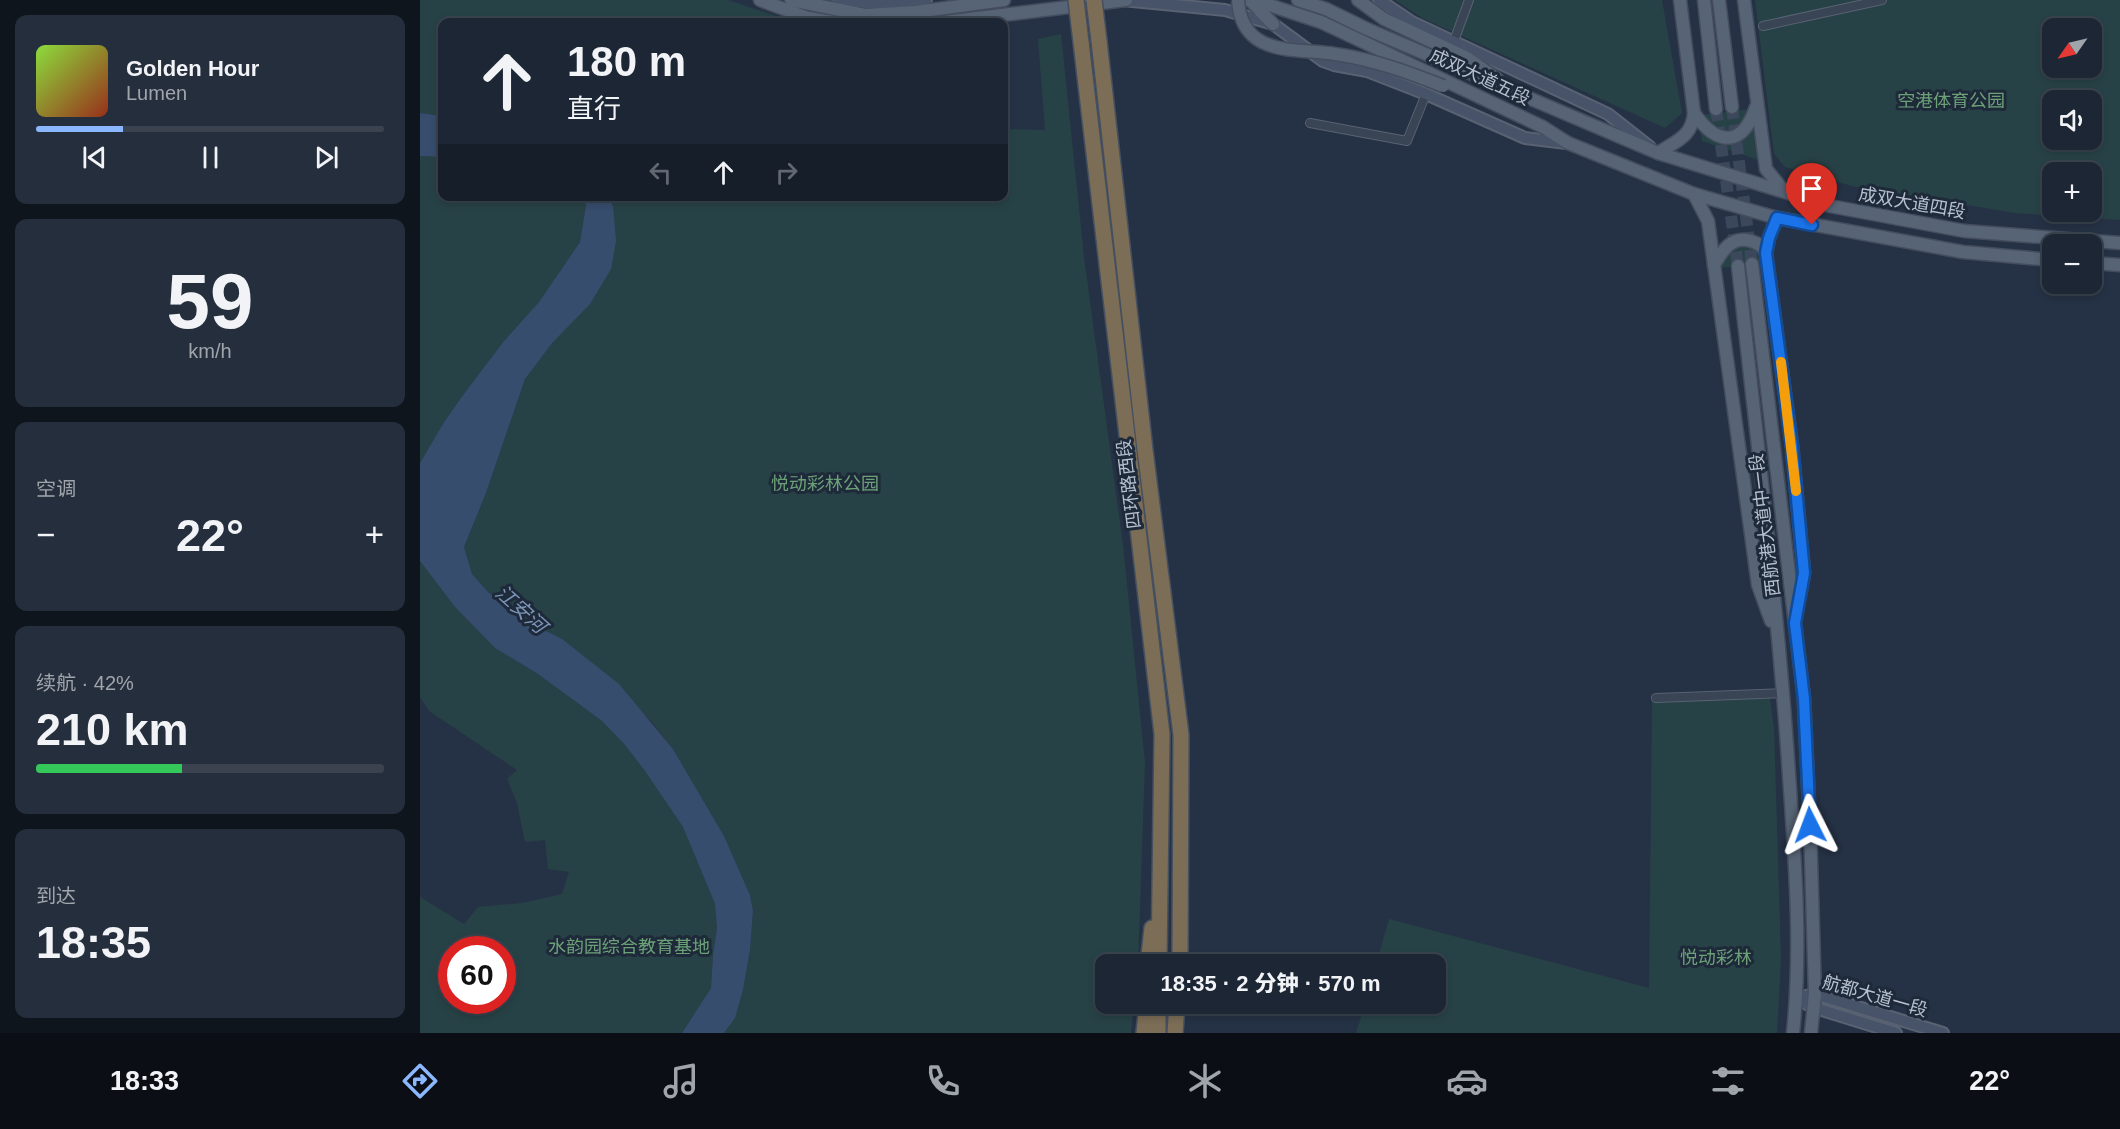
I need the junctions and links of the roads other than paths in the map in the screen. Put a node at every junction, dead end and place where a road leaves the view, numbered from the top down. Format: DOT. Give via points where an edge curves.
graph roads {
  1 [pos="759,0"];
  2 [pos="791,0"];
  3 [pos="838,0"];
  4 [pos="926,0"];
  5 [pos="1004,0"];
  6 [pos="1076,0"];
  7 [pos="1094,0"];
  8 [pos="1124,0"];
  9 [pos="1238,0"];
  10 [pos="1250,0"];
  11 [pos="1298,0"];
  12 [pos="1358,0"];
  13 [pos="1379,0"];
  14 [pos="1469,0"];
  15 [pos="1680,0"];
  16 [pos="1704,0"];
  17 [pos="1719,0"];
  18 [pos="1744,0"];
  19 [pos="1882,0"];
  20 [pos="808,18"];
  21 [pos="978,18"];
  22 [pos="1273,24"];
  23 [pos="1763,26"];
  24 [pos="1450,46"];
  25 [pos="1426,94"];
  26 [pos="1520,95"];
  27 [pos="1758,104"];
  28 [pos="1732,107"];
  29 [pos="1716,109"];
  30 [pos="1694,113"];
  31 [pos="1310,123"];
  32 [pos="1543,127"];
  33 [pos="1568,143"];
  34 [pos="1658,153"];
  35 [pos="1704,166"];
  36 [pos="1784,192"];
  37 [pos="1694,194"];
  38 [pos="1777,218"];
  39 [pos="2120,243"];
  40 [pos="1766,253"];
  41 [pos="2042,259"];
  42 [pos="1752,264"];
  43 [pos="2102,264"];
  44 [pos="1714,265"];
  45 [pos="2120,265"];
  46 [pos="1738,266"];
  47 [pos="1795,623"];
  48 [pos="1778,639"];
  49 [pos="1784,693"];
  50 [pos="1656,698"];
  51 [pos="1160,868"];
  52 [pos="1150,954"];
  53 [pos="1160,954"];
  54 [pos="1180,954"];
  55 [pos="1815,994"];
  56 [pos="1796,998"];
  57 [pos="1812,1007"];
  58 [pos="1147,1014"];
  59 [pos="1154,1014"];
  60 [pos="1181,1014"];
  61 [pos="1183,1014"];
  62 [pos="1148,1032"];
  63 [pos="1175,1033"];
  64 [pos="1185,1033"];
  65 [pos="1792,1033"];
  66 [pos="1810,1033"];
  67 [pos="1896,1033"];
  68 [pos="1943,1033"];
  1 -- 20 [label="main road"];
  2 -- 5 [label="main road" via="865,15"];
  3 -- 4 [label="street" via="878,4"];
  6 -- 51 [label="highway, 四环路西段, bridge" via="1162,734"];
  7 -- 54 [label="highway, 四环路西段, bridge" via="1144,450 1181,735"];
  8 -- 21 [label="main road"];
  8 -- 22 [label="street" via="1225,10"];
  9 -- 32 [label="main road, bridge" via="1240,17 1249,33 1262,42 1358,58 1409,72"];
  10 -- 22 [label="main road"];
  10 -- 32 [label="main road, 成双大道五段" via="1321,22"];
  11 -- 26 [label="main road, 成双大道五段"];
  12 -- 24 [label="main road" via="1384,19"];
  13 -- 24 [label="street"];
  14 -- 24 [label="street"];
  15 -- 30 [label="main road"];
  16 -- 29 [label="main road"];
  17 -- 28 [label="main road"];
  18 -- 27 [label="main road"];
  19 -- 23 [label="street"];
  22 -- 25 [label="street" via="1323,61 1367,71"];
  24 -- 26 [label="main road"];
  24 -- 34 [label="street" via="1608,114"];
  25 -- 31 [label="street" via="1407,141"];
  25 -- 33 [label="street" via="1525,138"];
  26 -- 34 [label="main road, 成双大道五段"];
  27 -- 30 [label="main road" via="1742,133 1727,138 1705,128"];
  27 -- 36 [label="main road" via="1766,169"];
  30 -- 34 [label="main road" via="1691,130"];
  32 -- 33 [label="main road, 成双大道五段"];
  33 -- 37 [label="main road, 成双大道五段"];
  34 -- 35 [label="main road, 成双大道五段"];
  35 -- 36 [label="main road, 成双大道四段"];
  36 -- 39 [label="main road, 成双大道四段" via="1830,206 1964,231"];
  37 -- 38 [label="main road"];
  37 -- 44 [label="main road" via="1708,220"];
  38 -- 40 [label="main road"];
  38 -- 41 [label="main road" via="1963,252"];
  40 -- 44 [label="main road" via="1756,242 1738,240 1724,249"];
  40 -- 47 [label="main road" via="1792,446 1804,573"];
  42 -- 47 [label="main road, 西航港大道中一段"];
  43 -- 45 [label="main road"];
  44 -- 48 [label="main road" via="1758,585"];
  46 -- 48 [label="main road, 西航港大道中一段"];
  47 -- 55 [label="main road, 西航港大道中一段" via="1804,699"];
  48 -- 49 [label="main road, 西航港大道中一段"];
  49 -- 50 [label="street"];
  49 -- 56 [label="main road, 西航港大道中一段" via="1797,894"];
  51 -- 52 [label="highway"];
  51 -- 53 [label="highway, 四环路西段"];
  55 -- 56 [label="street, 航都大道一段"];
  55 -- 57 [label="main road, 西航港大道中一段"];
  55 -- 68 [label="street, 航都大道一段"];
  56 -- 57 [label="street, 航都大道一段"];
  56 -- 65 [label="main road, 西航港大道中一段"];
  57 -- 66 [label="main road, 西航港大道中一段"];
  57 -- 67 [label="street, 航都大道一段"];
  58 -- 62 [label="highway"];
  59 -- 62 [label="highway"];
  60 -- 63 [label="highway"];
  61 -- 64 [label="highway"];
}
